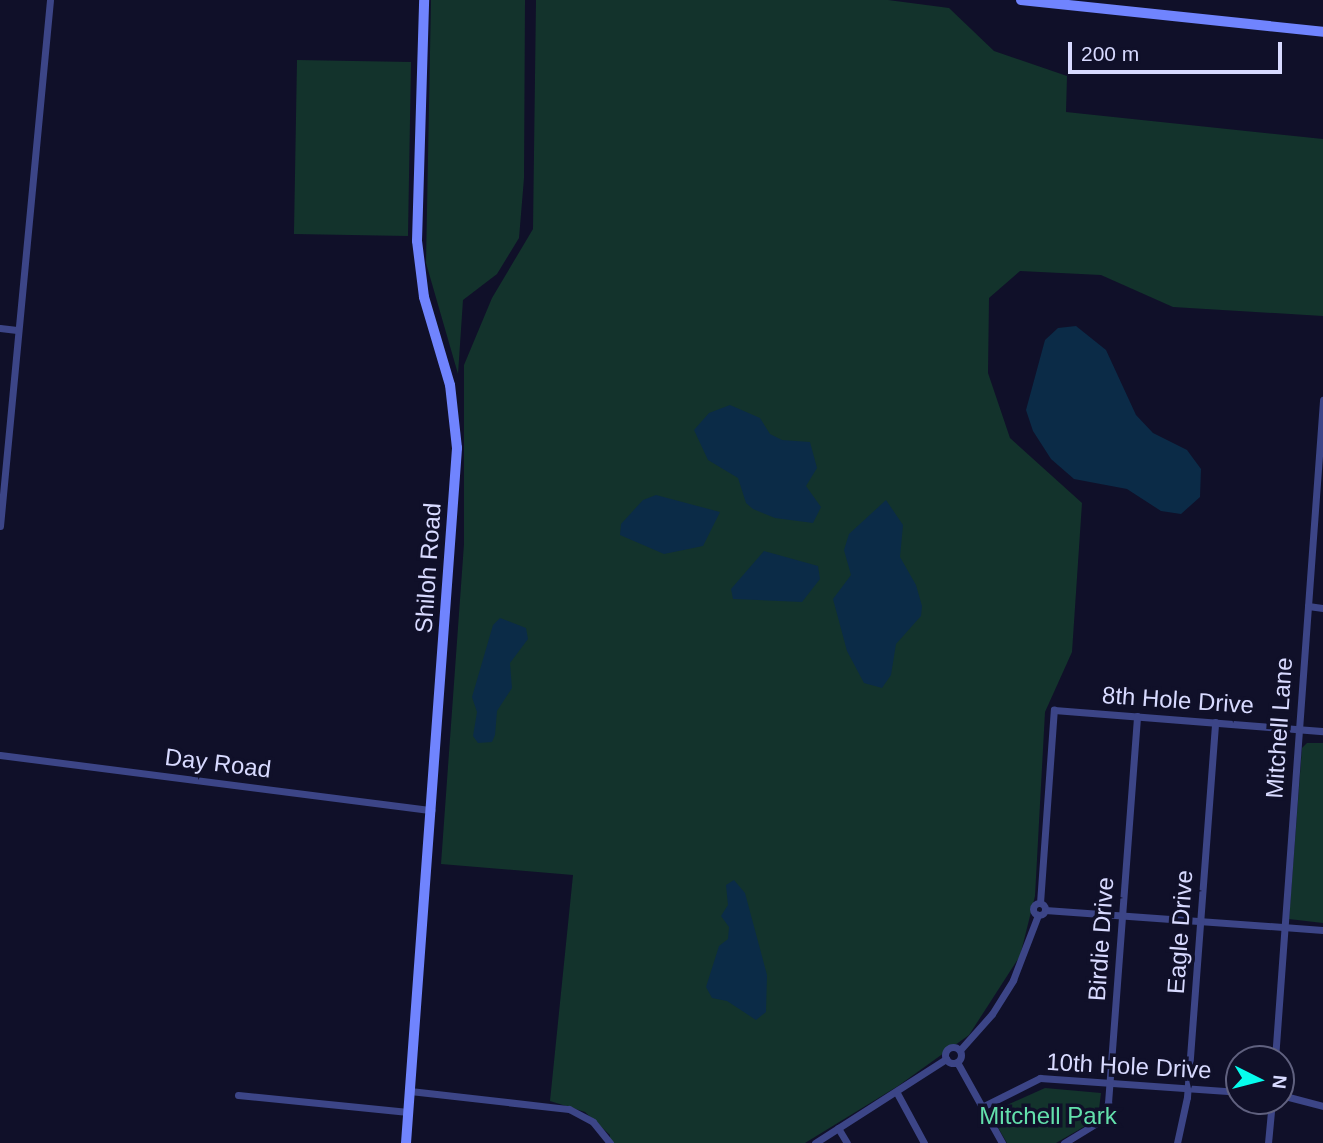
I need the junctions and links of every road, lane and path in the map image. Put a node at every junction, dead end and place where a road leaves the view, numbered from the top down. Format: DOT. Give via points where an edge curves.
graph roads {
  1 [pos="50,0"];
  2 [pos="424,0"];
  3 [pos="1021,0"];
  4 [pos="1039,1"];
  5 [pos="1323,33"];
  6 [pos="0,328"];
  7 [pos="17,330"];
  8 [pos="1323,400"];
  9 [pos="1322,438"];
  10 [pos="1319,515"];
  11 [pos="0,526"];
  12 [pos="1308,607"];
  13 [pos="1323,608"];
  14 [pos="1137,716"];
  15 [pos="1215,722"];
  16 [pos="1299,729"];
  17 [pos="1323,731"];
  18 [pos="0,755"];
  19 [pos="432,810"];
  20 [pos="1041,909"];
  21 [pos="1122,915"];
  22 [pos="1200,921"];
  23 [pos="1284,927"];
  24 [pos="1323,930"];
  25 [pos="1276,1045"];
  26 [pos="960,1050"];
  27 [pos="946,1059"];
  28 [pos="957,1062"];
  29 [pos="1109,1083"];
  30 [pos="1188,1089"];
  31 [pos="410,1091"];
  32 [pos="1225,1091"];
  33 [pos="897,1093"];
  34 [pos="238,1095"];
  35 [pos="1295,1098"];
  36 [pos="1323,1105"];
  37 [pos="982,1107"];
  38 [pos="408,1112"];
  39 [pos="1271,1115"];
  40 [pos="838,1128"];
  41 [pos="1079,1140"];
  42 [pos="406,1143"];
  43 [pos="610,1143"];
  44 [pos="815,1143"];
  45 [pos="847,1143"];
  46 [pos="924,1143"];
  47 [pos="1002,1143"];
  48 [pos="1064,1143"];
  49 [pos="1177,1143"];
  50 [pos="1268,1143"];
  1 -- 7 [label="street"];
  2 -- 19 [label="main road, Shiloh Road" via="417,241 424,297 450,385 457,448"];
  3 -- 4 [label="main road"];
  4 -- 5 [label="main road"];
  6 -- 7 [label="street"];
  7 -- 11 [label="street"];
  8 -- 9 [label="street, Mitchell Lane"];
  9 -- 10 [label="street, Mitchell Lane"];
  10 -- 12 [label="street, Mitchell Lane"];
  12 -- 13 [label="street"];
  12 -- 16 [label="street, Mitchell Lane"];
  14 -- 15 [label="street, 8th Hole Drive"];
  14 -- 20 [label="street, 8th Hole Drive" via="1054,710"];
  14 -- 21 [label="street, Birdie Drive"];
  15 -- 16 [label="street, 8th Hole Drive"];
  15 -- 22 [label="street, Eagle Drive"];
  16 -- 17 [label="street, 8th Hole Drive"];
  16 -- 23 [label="street, Mitchell Lane"];
  18 -- 19 [label="street, Day Road"];
  19 -- 31 [label="main road, Shiloh Road"];
  20 -- 21 [label="street"];
  20 -- 26 [label="street" via="1013,980 992,1014"];
  21 -- 22 [label="street"];
  21 -- 29 [label="street, Birdie Drive"];
  22 -- 23 [label="street"];
  22 -- 30 [label="street, Eagle Drive"];
  23 -- 24 [label="street"];
  23 -- 25 [label="street, Mitchell Lane"];
  26 -- 27 [label="street" via="949,1047"];
  26 -- 28 [label="street"];
  27 -- 28 [label="street"];
  27 -- 33 [label="street"];
  28 -- 37 [label="street"];
  29 -- 30 [label="street, 10th Hole Drive"];
  29 -- 37 [label="street, 10th Hole Drive" via="1040,1078"];
  29 -- 41 [label="street, Birdie Drive" via="1100,1121"];
  30 -- 32 [label="street, 10th Hole Drive"];
  30 -- 49 [label="street, Eagle Drive"];
  31 -- 38 [label="main road, Shiloh Road"];
  31 -- 43 [label="street" via="569,1109 593,1122"];
  33 -- 40 [label="street"];
  33 -- 46 [label="street"];
  34 -- 38 [label="street"];
  35 -- 36 [label="street"];
  37 -- 47 [label="street"];
  38 -- 42 [label="main road, Shiloh Road"];
  39 -- 50 [label="street"];
  40 -- 44 [label="street"];
  40 -- 45 [label="street"];
  41 -- 48 [label="street, Birdie Drive"];
}
